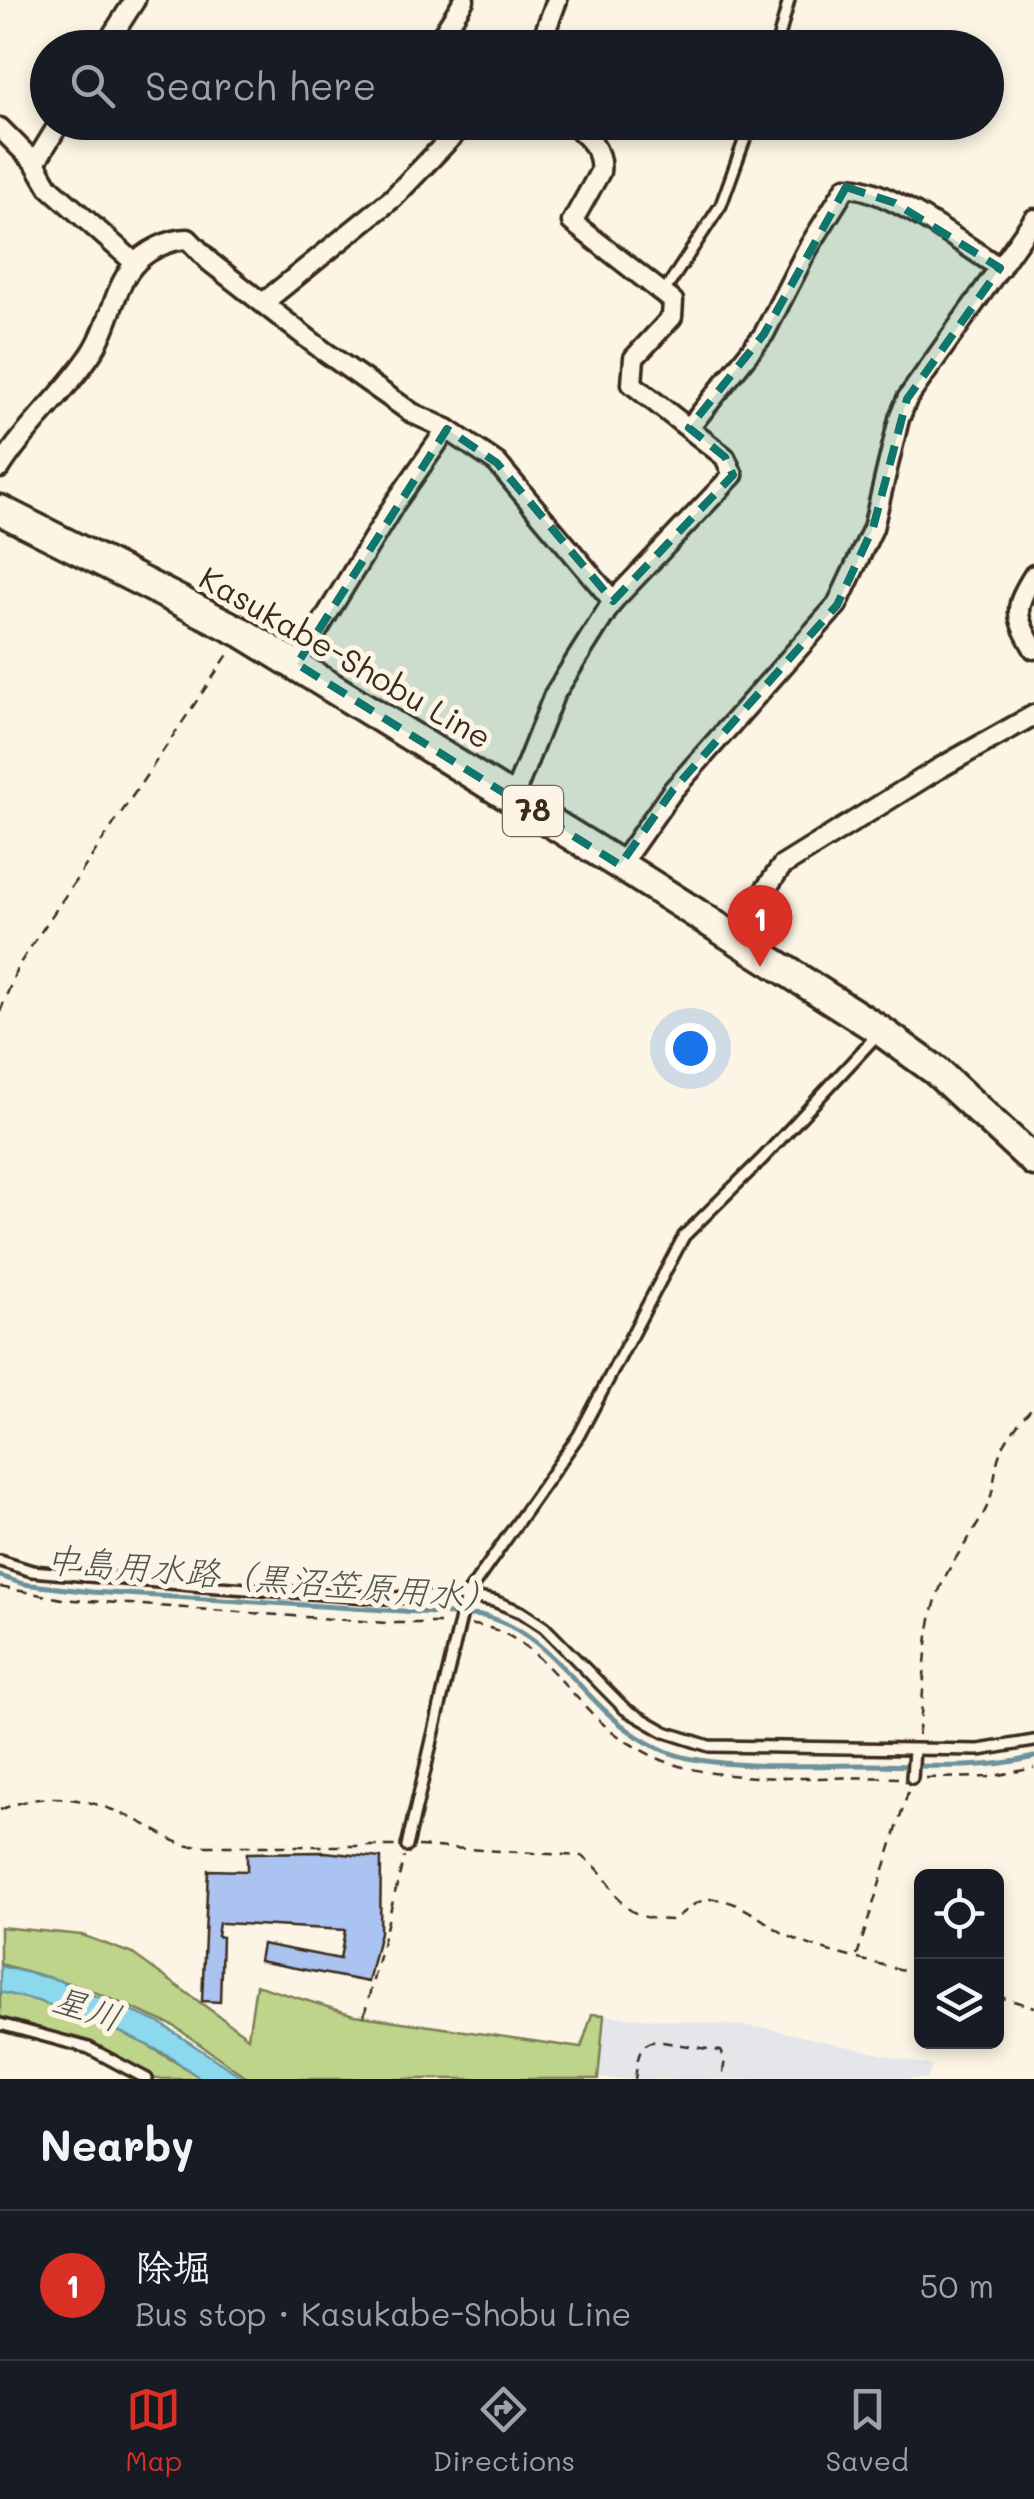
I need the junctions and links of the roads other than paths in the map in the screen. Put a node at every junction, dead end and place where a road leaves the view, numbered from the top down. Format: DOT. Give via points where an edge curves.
graph roads {
  1 [pos="135,0"];
  2 [pos="464,0"];
  3 [pos="558,0"];
  4 [pos="789,0"];
  5 [pos="116,30"];
  6 [pos="445,30"];
  7 [pos="546,30"];
  8 [pos="781,30"];
  9 [pos="0,128"];
  10 [pos="49,140"];
  11 [pos="449,140"];
  12 [pos="590,140"];
  13 [pos="745,140"];
  14 [pos="35,163"];
  15 [pos="1034,219"];
  16 [pos="135,264"];
  17 [pos="1000,268"];
  18 [pos="664,292"];
  19 [pos="262,303"];
  20 [pos="689,428"];
  21 [pos="448,429"];
  22 [pos="0,468"];
  23 [pos="0,510"];
  24 [pos="1034,575"];
  25 [pos="613,602"];
  26 [pos="1034,649"];
  27 [pos="297,664"];
  28 [pos="1034,715"];
  29 [pos="512,798"];
  30 [pos="620,865"];
  31 [pos="732,936"];
  32 [pos="881,1031"];
  33 [pos="1034,1161"];
  34 [pos="0,1561"];
  35 [pos="465,1599"];
  36 [pos="1034,1741"];
  37 [pos="914,1754"];
  38 [pos="913,1776"];
  39 [pos="407,1846"];
  40 [pos="0,2024"];
  41 [pos="146,2079"];
  1 -- 5 [label="street"];
  2 -- 6 [label="street"];
  3 -- 7 [label="street"];
  4 -- 8 [label="lane"];
  9 -- 14 [label="street"];
  10 -- 14 [label="street"];
  11 -- 19 [label="street" via="393,198"];
  12 -- 18 [label="street" via="600,172 572,222"];
  13 -- 18 [label="lane" via="721,205"];
  14 -- 16 [label="street" via="49,188"];
  15 -- 17 [label="street"];
  16 -- 19 [label="street" via="160,247 188,240"];
  16 -- 22 [label="street" via="92,352"];
  17 -- 20 [label="street" via="895,203 846,187 764,334"];
  17 -- 30 [label="street" via="907,399 874,528 837,605 673,790"];
  18 -- 20 [label="street" via="673,301 672,317 634,358 632,384"];
  19 -- 21 [label="street" via="412,413"];
  20 -- 25 [label="street" via="725,457 733,475"];
  21 -- 25 [label="street" via="498,463"];
  21 -- 27 [label="street"];
  23 -- 27 [label="main road, Kasukabe-Shobu Line / 78"];
  24 -- 26 [label="street" via="1018,614"];
  25 -- 29 [label="street" via="554,695"];
  27 -- 29 [label="main road, Kasukabe-Shobu Line / 78"];
  28 -- 31 [label="street" via="782,866"];
  29 -- 30 [label="main road, Kasukabe-Shobu Line / 78"];
  30 -- 31 [label="main road, Kasukabe-Shobu Line / 78"];
  31 -- 32 [label="main road, Kasukabe-Shobu Line / 78"];
  32 -- 33 [label="main road, Kasukabe-Shobu Line / 78" via="970,1100"];
  32 -- 35 [label="lane" via="684,1236 579,1434"];
  34 -- 35 [label="lane" via="32,1571 203,1586"];
  35 -- 37 [label="lane" via="494,1601 532,1620 625,1708 684,1741"];
  35 -- 39 [label="lane"];
  36 -- 37 [label="lane"];
  37 -- 38 [label="lane"];
  40 -- 41 [label="lane" via="90,2048"];
}
